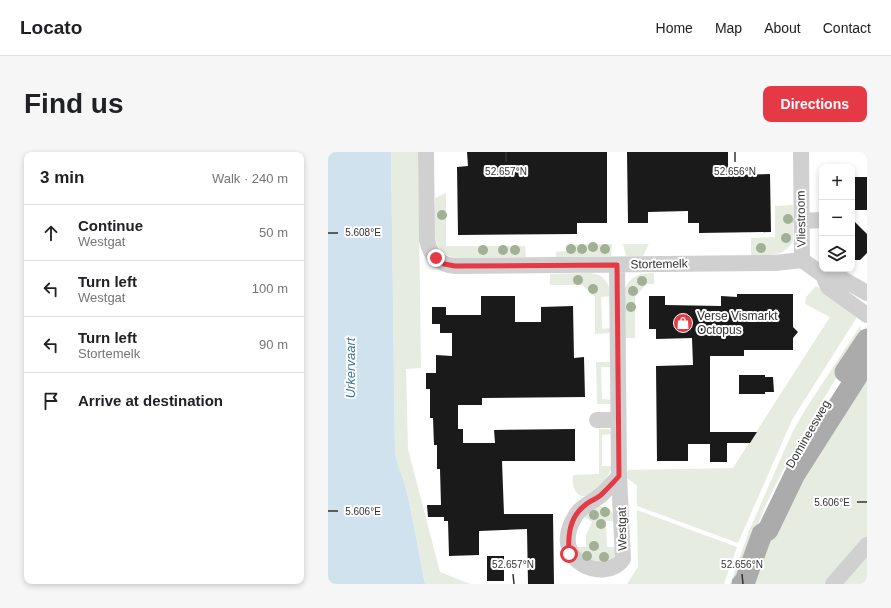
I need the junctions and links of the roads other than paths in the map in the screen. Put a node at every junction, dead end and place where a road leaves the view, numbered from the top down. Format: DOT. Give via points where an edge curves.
graph roads {
  1 [pos="426,152"];
  2 [pos="801,152"];
  3 [pos="819,220"];
  4 [pos="801,221"];
  5 [pos="802,260"];
  6 [pos="617,265"];
  7 [pos="841,280"];
  8 [pos="867,294"];
  9 [pos="867,315"];
  10 [pos="867,339"];
  11 [pos="867,361"];
  12 [pos="597,420"];
  13 [pos="618,420"];
  14 [pos="619,476"];
  15 [pos="762,534"];
  16 [pos="867,545"];
  17 [pos="744,583"];
  18 [pos="832,584"];
  1 -- 6 [label="street, Stortemelk" via="426,240 432,254 440,261 455,266"];
  2 -- 4 [label="street, Vliestroom"];
  3 -- 4 [label="street"];
  4 -- 5 [label="street, Vliestroom"];
  5 -- 6 [label="street, Stortemelk" via="775,263"];
  5 -- 7 [label="street, Vliestroom" via="823,275 834,274"];
  6 -- 13 [label="street, Westgat"];
  7 -- 8 [label="street, Vliestroom"];
  7 -- 9 [label="street, Vliestroom"];
  10 -- 15 [label="main road, Domineesweg" via="818,414 787,469 760,527"];
  11 -- 15 [label="main road, Domineesweg" via="795,474 768,530"];
  12 -- 13 [label="street"];
  13 -- 14 [label="street, Westgat"];
  14 -- 14 [label="street, Westgat" via="623,559 611,572 602,575 587,572 576,566 569,554 569,530 576,515 584,506 602,495"];
  15 -- 17 [label="main road, Domineesweg"];
  16 -- 18 [label="street"];
}
